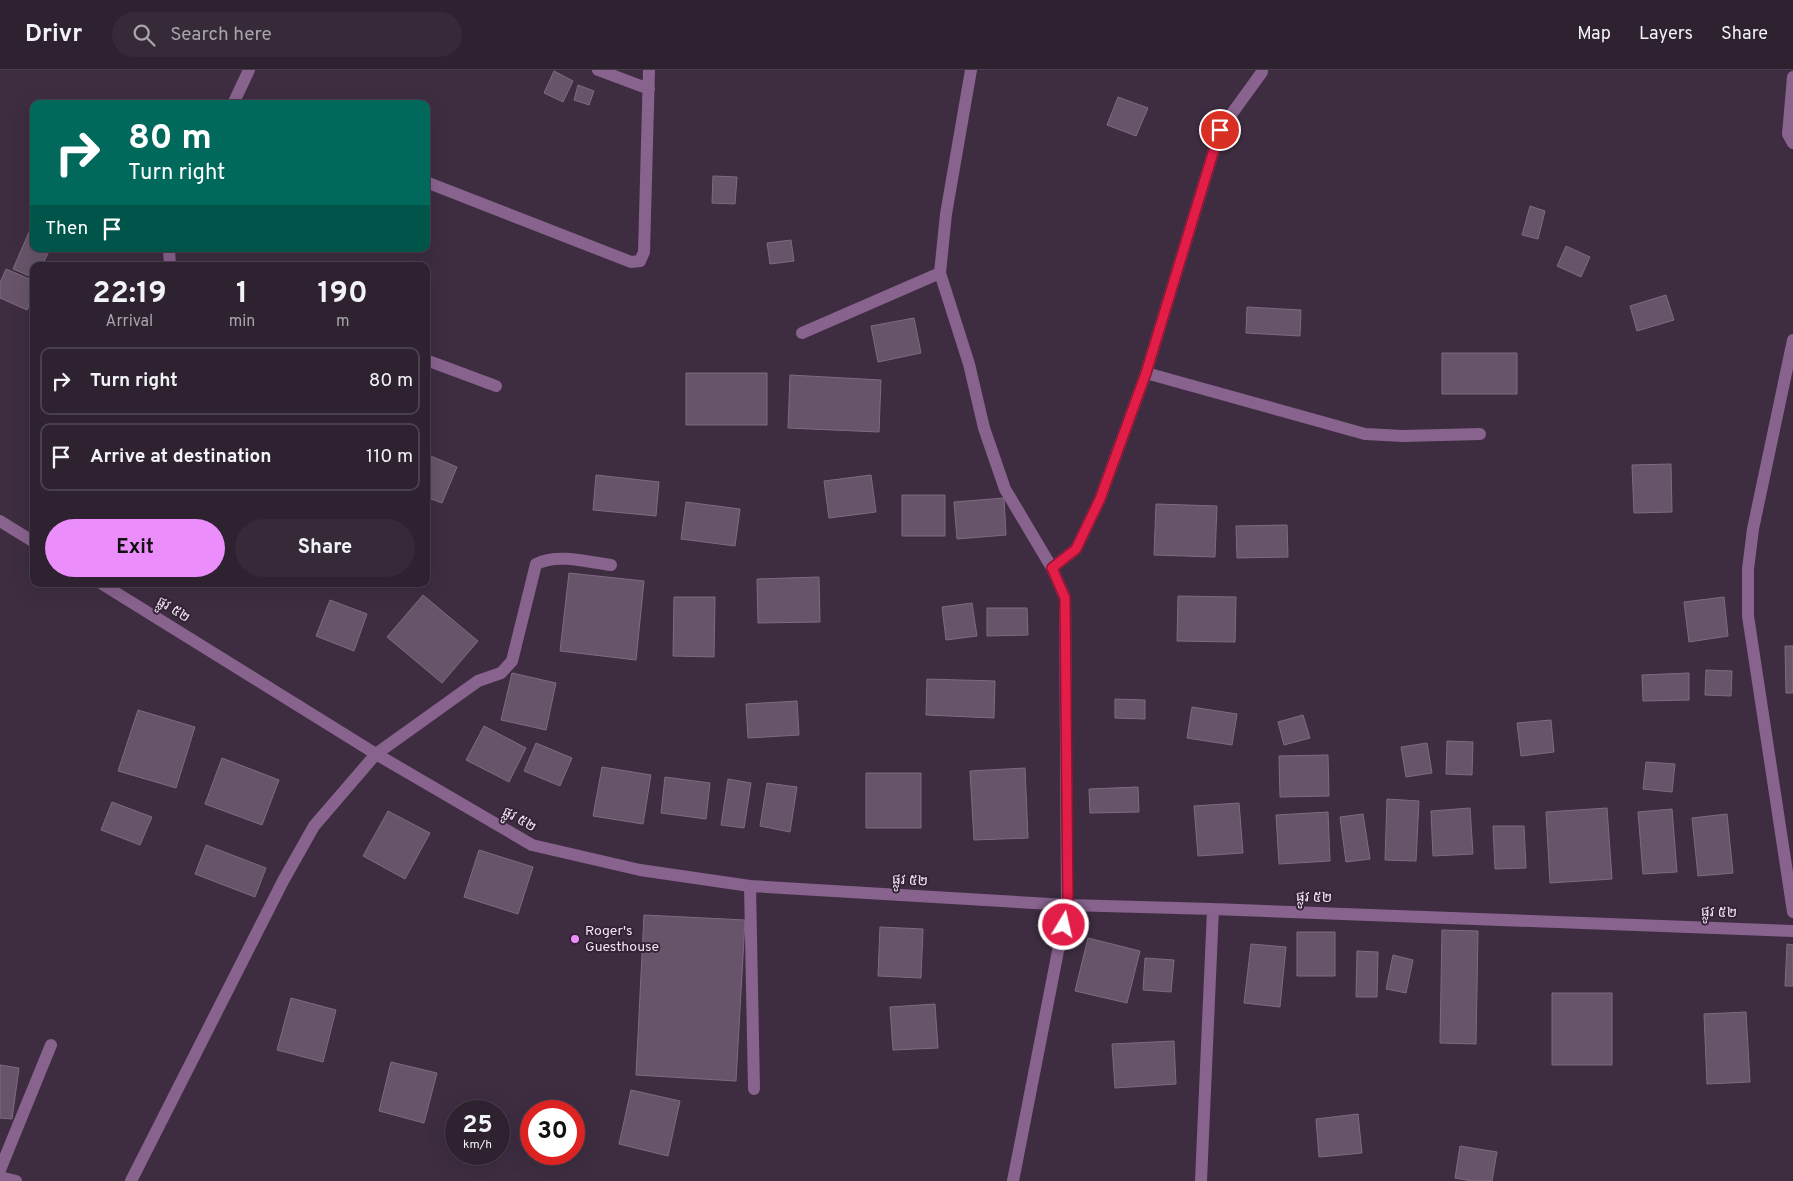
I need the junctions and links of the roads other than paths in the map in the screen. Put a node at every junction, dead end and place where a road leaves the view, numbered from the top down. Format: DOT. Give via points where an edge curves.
graph roads {
  1 [pos="249,70"];
  2 [pos="598,70"];
  3 [pos="649,70"];
  4 [pos="971,70"];
  5 [pos="1262,72"];
  6 [pos="1793,77"];
  7 [pos="649,89"];
  8 [pos="235,100"];
  9 [pos="1793,143"];
  10 [pos="430,184"];
  11 [pos="940,273"];
  12 [pos="802,333"];
  13 [pos="1793,340"];
  14 [pos="430,361"];
  15 [pos="1146,373"];
  16 [pos="496,386"];
  17 [pos="1480,434"];
  18 [pos="0,521"];
  19 [pos="30,540"];
  20 [pos="611,565"];
  21 [pos="1052,568"];
  22 [pos="107,587"];
  23 [pos="376,754"];
  24 [pos="750,886"];
  25 [pos="1068,905"];
  26 [pos="1213,909"];
  27 [pos="1793,912"];
  28 [pos="1793,931"];
  29 [pos="51,1045"];
  30 [pos="754,1089"];
  31 [pos="0,1170"];
  32 [pos="0,1177"];
  33 [pos="16,1181"];
  34 [pos="131,1181"];
  35 [pos="1013,1181"];
  36 [pos="1201,1181"];
  1 -- 8 [label="street"];
  2 -- 7 [label="street"];
  3 -- 7 [label="street"];
  4 -- 11 [label="street" via="946,214"];
  5 -- 15 [label="street" via="1220,130"];
  6 -- 9 [label="street" via="1788,134"];
  7 -- 10 [label="street" via="644,252 640,261 631,262"];
  11 -- 12 [label="street"];
  11 -- 21 [label="street" via="969,364 984,428 1006,489"];
  13 -- 27 [label="street" via="1754,529 1748,569 1748,616"];
  14 -- 16 [label="street"];
  15 -- 17 [label="street" via="1364,434"];
  15 -- 21 [label="street" via="1100,499 1076,549"];
  18 -- 19 [label="street"];
  20 -- 23 [label="street" via="558,558 536,564 512,661 501,672 478,681"];
  21 -- 25 [label="street" via="1065,598"];
  22 -- 23 [label="street, ផ្លូវ ៥២"];
  23 -- 24 [label="street, ផ្លូវ ៥២" via="532,845 640,870"];
  23 -- 34 [label="street" via="314,826"];
  24 -- 25 [label="street, ផ្លូវ ៥២"];
  24 -- 30 [label="street"];
  25 -- 26 [label="street, ផ្លូវ ៥២"];
  25 -- 35 [label="street"];
  26 -- 28 [label="street, ផ្លូវ ៥២"];
  26 -- 36 [label="street"];
  29 -- 31 [label="street"];
  32 -- 33 [label="street"];
}
